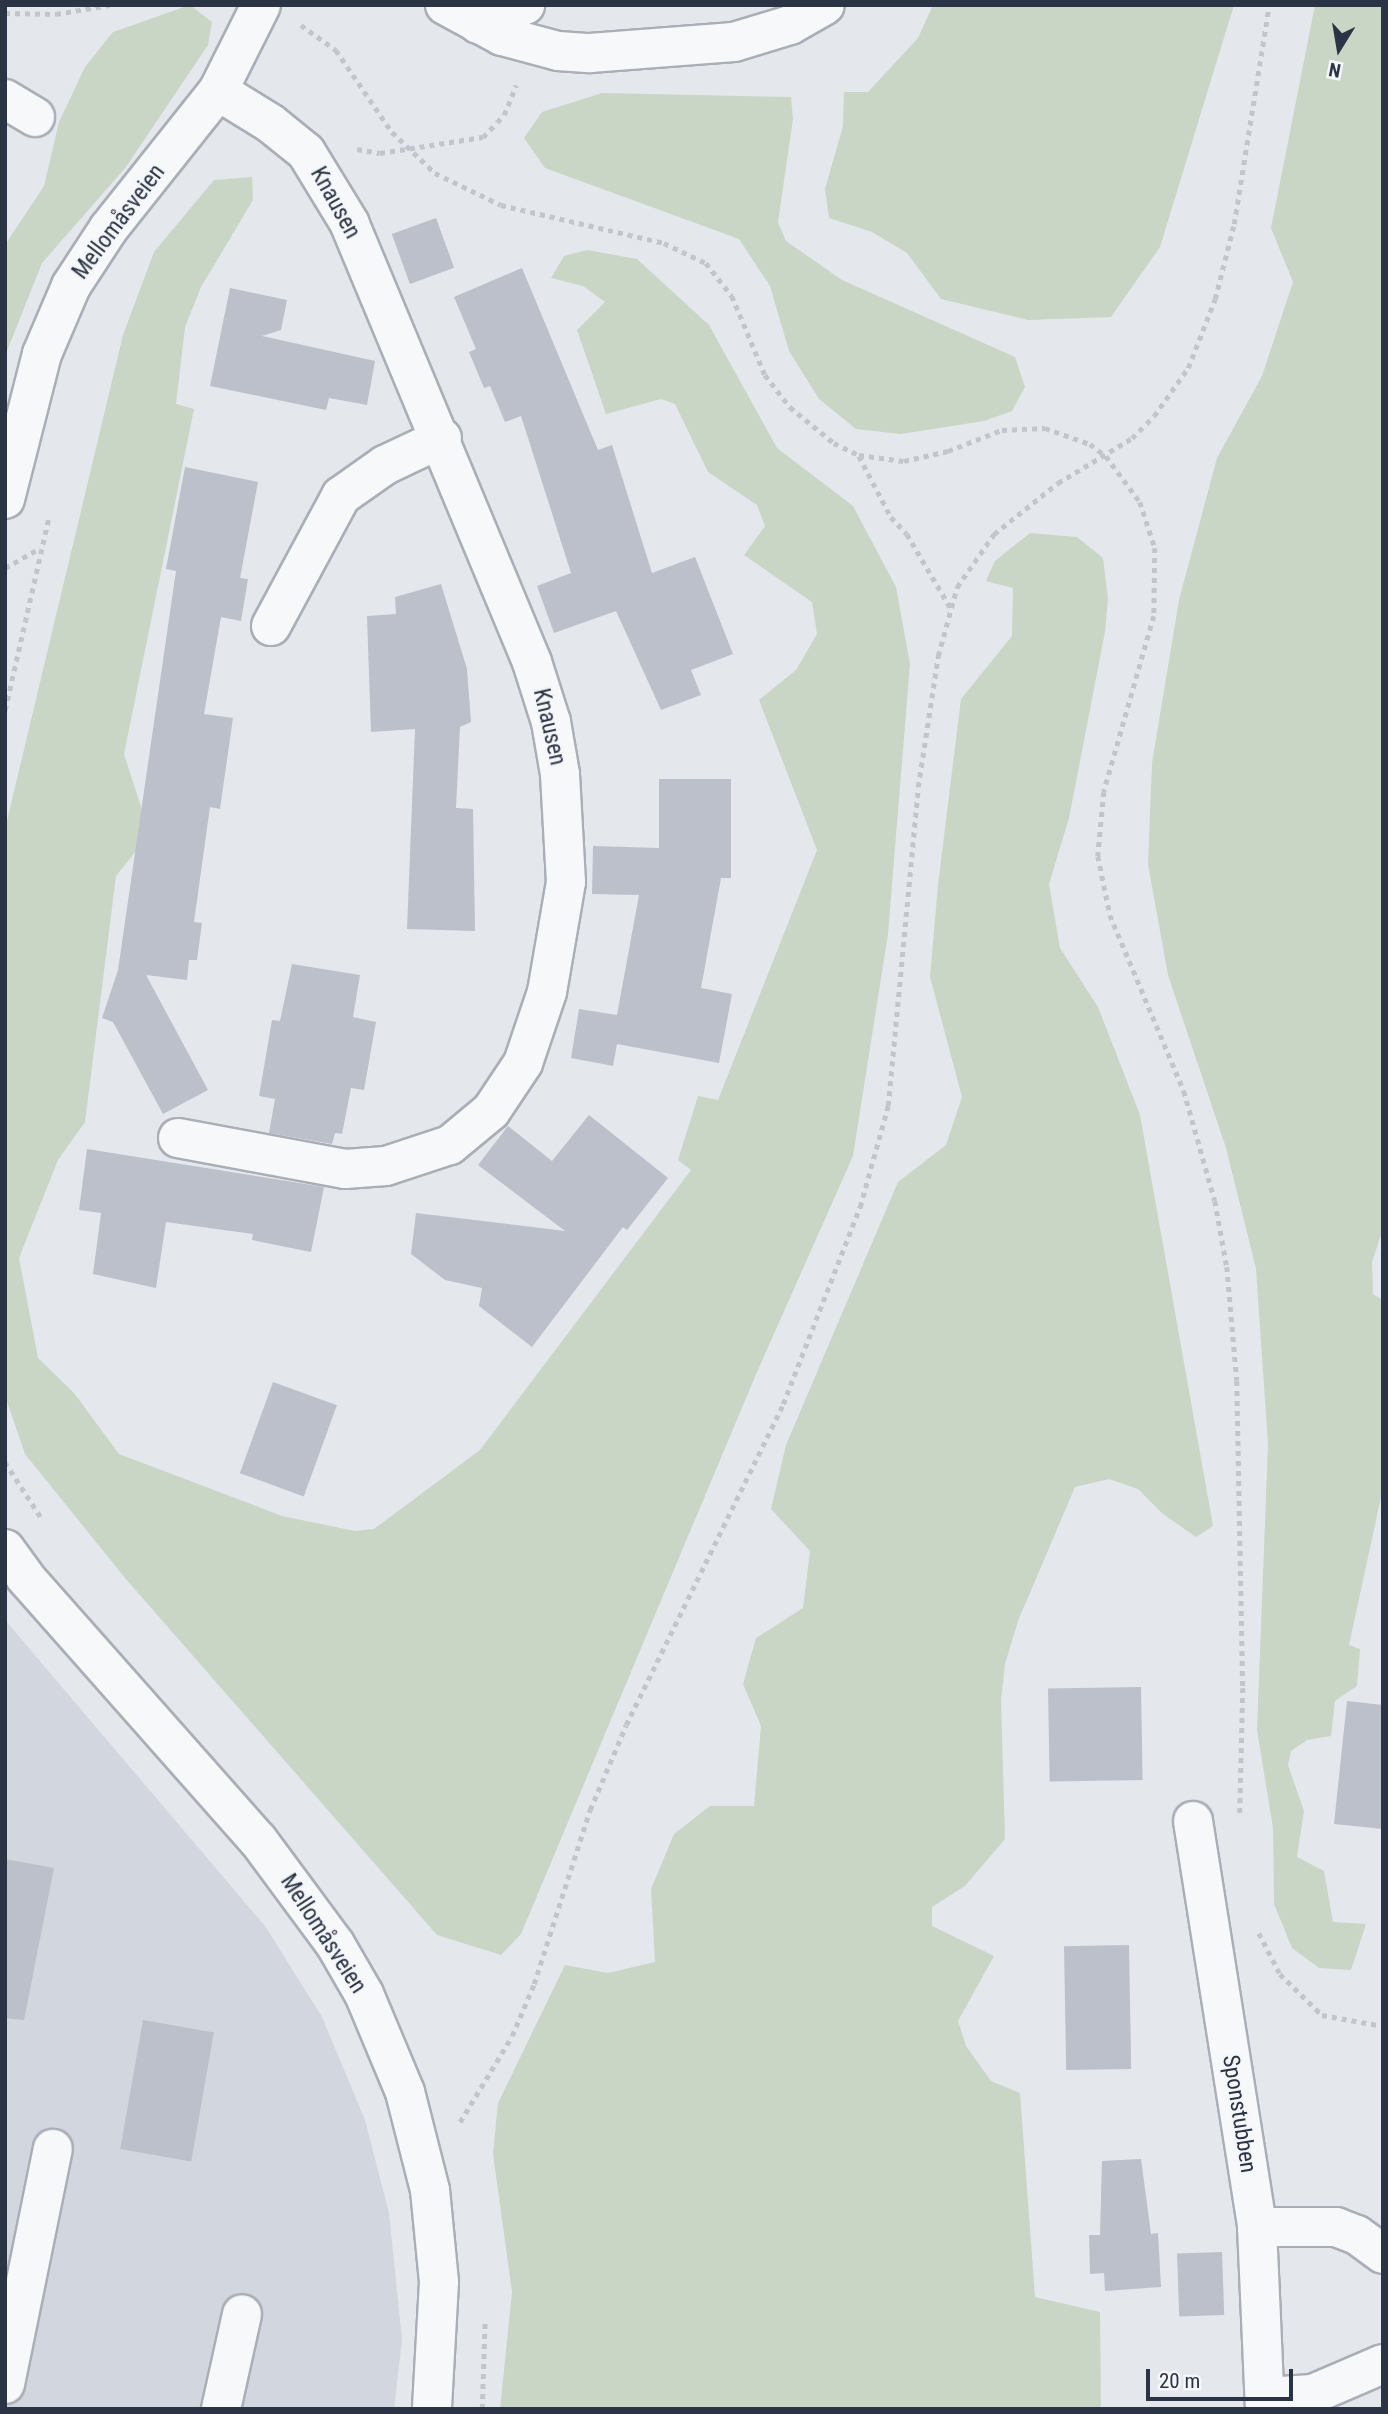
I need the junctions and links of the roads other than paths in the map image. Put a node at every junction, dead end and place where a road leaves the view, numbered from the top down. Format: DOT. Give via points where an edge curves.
graph roads {
  1 [pos="261,5"];
  2 [pos="445,5"];
  3 [pos="525,5"];
  4 [pos="825,5"];
  5 [pos="478,24"];
  6 [pos="218,91"];
  7 [pos="442,438"];
  8 [pos="5,499"];
  9 [pos="271,626"];
  10 [pos="178,1138"];
  11 [pos="5,1549"];
  12 [pos="1193,1821"];
  13 [pos="53,2148"];
  14 [pos="1257,2227"];
  15 [pos="1383,2254"];
  16 [pos="242,2314"];
  17 [pos="1383,2364"];
  18 [pos="5,2384"];
  19 [pos="1265,2403"];
  20 [pos="221,2409"];
  21 [pos="432,2409"];
  1 -- 6 [label="street, Mellomåsveien"];
  2 -- 5 [label="street"];
  3 -- 5 [label="street"];
  4 -- 5 [label="street" via="761,35 693,48 590,53 527,44"];
  6 -- 7 [label="street, Knausen" via="288,135 329,184"];
  6 -- 8 [label="street, Mellomåsveien" via="109,228 71,286 42,354"];
  7 -- 9 [label="street" via="385,465 341,496"];
  7 -- 10 [label="street, Knausen" via="532,662 551,722 560,774 566,881 559,935 535,1033 523,1063 491,1111 450,1145 416,1158 345,1169"];
  11 -- 21 [label="street, Mellomåsveien" via="33,1587 258,1840 335,1944 365,1994 405,2092 430,2190 439,2283"];
  12 -- 14 [label="street, Sponstubben"];
  13 -- 18 [label="street"];
  14 -- 15 [label="street" via="1336,2227 1357,2235"];
  14 -- 19 [label="street, Sponstubben"];
  16 -- 20 [label="street"];
  17 -- 19 [label="street" via="1313,2394"];
}
